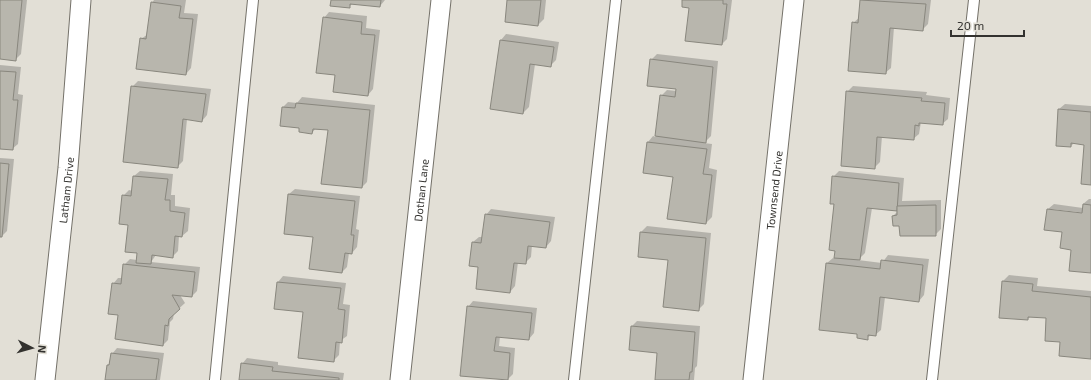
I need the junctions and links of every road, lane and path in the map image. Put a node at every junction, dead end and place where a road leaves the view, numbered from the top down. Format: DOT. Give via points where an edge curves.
graph roads {
  1 [pos="81,0"];
  2 [pos="253,0"];
  3 [pos="441,0"];
  4 [pos="616,0"];
  5 [pos="794,0"];
  6 [pos="974,0"];
  7 [pos="45,380"];
  8 [pos="215,380"];
  9 [pos="400,380"];
  10 [pos="574,380"];
  11 [pos="753,380"];
  12 [pos="932,380"];
  1 -- 7 [label="street, Latham Drive" via="68,168"];
  2 -- 8 [label="lane"];
  3 -- 9 [label="street, Dothan Lane"];
  4 -- 10 [label="lane"];
  5 -- 11 [label="street, Townsend Drive"];
  6 -- 12 [label="lane"];
}
